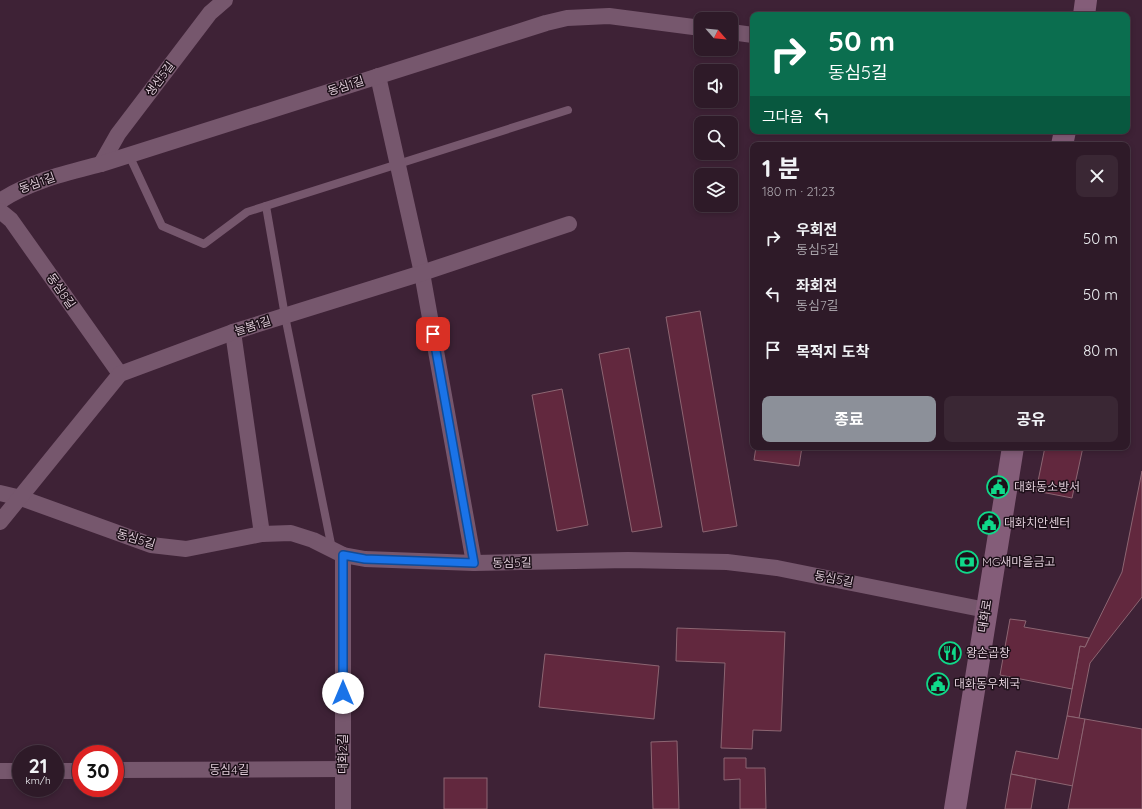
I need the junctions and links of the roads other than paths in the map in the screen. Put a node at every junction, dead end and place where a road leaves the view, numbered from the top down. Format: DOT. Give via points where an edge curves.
graph roads {
  1 [pos="225,0"];
  2 [pos="1086,0"];
  3 [pos="1084,12"];
  4 [pos="694,27"];
  5 [pos="738,33"];
  6 [pos="750,35"];
  7 [pos="378,76"];
  8 [pos="568,110"];
  9 [pos="129,155"];
  10 [pos="102,164"];
  11 [pos="398,164"];
  12 [pos="0,201"];
  13 [pos="266,206"];
  14 [pos="0,211"];
  15 [pos="569,224"];
  16 [pos="422,273"];
  17 [pos="285,316"];
  18 [pos="233,332"];
  19 [pos="120,374"];
  20 [pos="1013,450"];
  21 [pos="0,493"];
  22 [pos="21,498"];
  23 [pos="0,522"];
  24 [pos="262,534"];
  25 [pos="337,552"];
  26 [pos="474,563"];
  27 [pos="986,610"];
  28 [pos="343,769"];
  29 [pos="124,770"];
  30 [pos="0,771"];
  31 [pos="12,771"];
  32 [pos="343,809"];
  33 [pos="955,809"];
  1 -- 10 [label="street, 생산5길" via="210,13 118,134"];
  2 -- 3 [label="main road"];
  4 -- 7 [label="street, 동심1길" via="609,16 567,18"];
  5 -- 6 [label="street"];
  7 -- 9 [label="street, 동심1길"];
  7 -- 11 [label="street"];
  8 -- 11 [label="lane"];
  9 -- 10 [label="street, 동심1길"];
  9 -- 13 [label="lane" via="162,226 204,244 247,212"];
  10 -- 12 [label="street, 동심1길" via="16,190"];
  11 -- 13 [label="lane"];
  11 -- 16 [label="street"];
  13 -- 17 [label="lane"];
  14 -- 19 [label="street, 동심8길" via="10,220"];
  15 -- 16 [label="street, 늘봄1길"];
  16 -- 17 [label="street, 늘봄1길"];
  16 -- 26 [label="street"];
  17 -- 18 [label="street, 늘봄1길"];
  17 -- 25 [label="lane"];
  18 -- 19 [label="street, 늘봄1길"];
  18 -- 24 [label="street"];
  19 -- 22 [label="street"];
  20 -- 27 [label="main road, 대화로"];
  21 -- 22 [label="street, 동심5길"];
  22 -- 23 [label="street"];
  22 -- 24 [label="street, 동심5길" via="151,545 186,549"];
  24 -- 25 [label="street, 동심5길" via="290,533 313,540"];
  25 -- 26 [label="street, 동심5길" via="365,559"];
  25 -- 28 [label="street, 대화2길"];
  26 -- 27 [label="street, 동심5길" via="628,560 727,562 777,568"];
  27 -- 33 [label="main road, 대화로"];
  28 -- 29 [label="street, 동심4길"];
  28 -- 32 [label="street, 대화2길"];
  30 -- 31 [label="street"];
}
